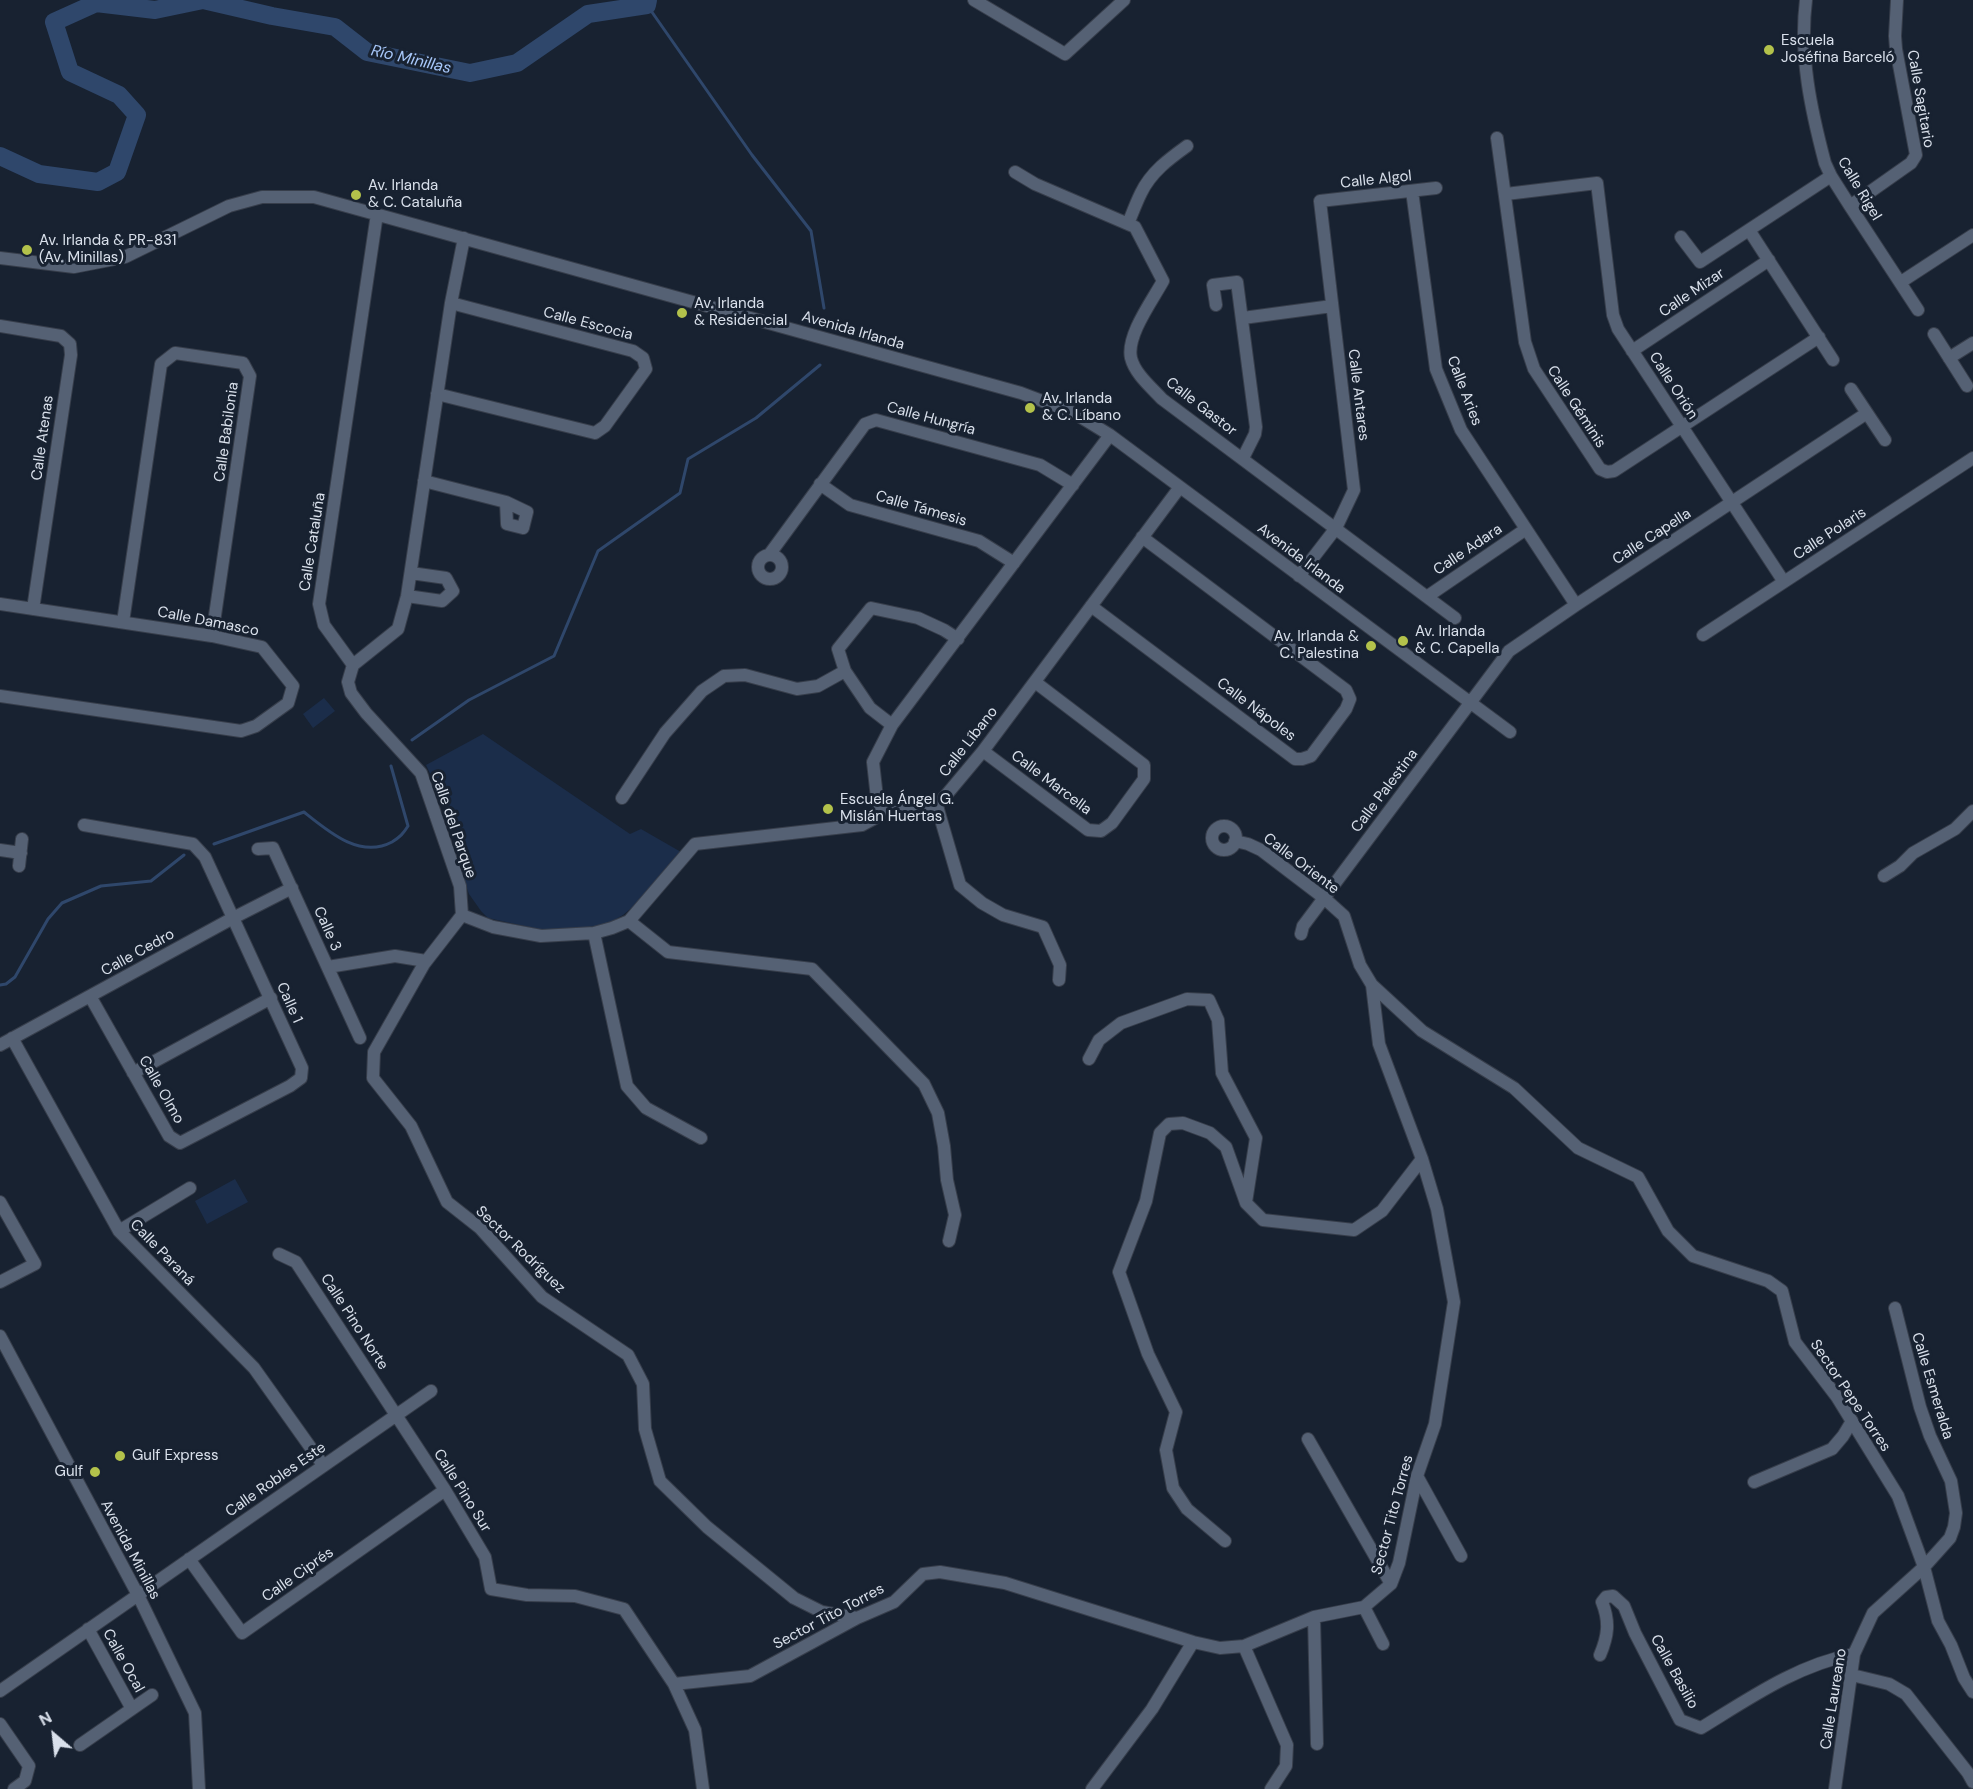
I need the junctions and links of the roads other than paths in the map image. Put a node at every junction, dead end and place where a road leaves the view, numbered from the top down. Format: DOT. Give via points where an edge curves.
graph roads {
  1 [pos="974,0"];
  2 [pos="1124,0"];
  3 [pos="1806,0"];
  4 [pos="1897,0"];
  5 [pos="1497,138"];
  6 [pos="1187,146"];
  7 [pos="1015,172"];
  8 [pos="1831,176"];
  9 [pos="1436,188"];
  10 [pos="1412,192"];
  11 [pos="1506,194"];
  12 [pos="1320,201"];
  13 [pos="1850,206"];
  14 [pos="378,214"];
  15 [pos="1128,224"];
  16 [pos="1749,230"];
  17 [pos="1973,235"];
  18 [pos="1681,237"];
  19 [pos="464,238"];
  20 [pos="0,258"];
  21 [pos="1769,260"];
  22 [pos="1901,282"];
  23 [pos="450,303"];
  24 [pos="1216,305"];
  25 [pos="1332,306"];
  26 [pos="1918,310"];
  27 [pos="1243,318"];
  28 [pos="0,326"];
  29 [pos="1934,334"];
  30 [pos="1819,337"];
  31 [pos="1973,343"];
  32 [pos="1632,351"];
  33 [pos="1949,358"];
  34 [pos="1833,360"];
  35 [pos="1967,386"];
  36 [pos="1851,389"];
  37 [pos="437,394"];
  38 [pos="1867,413"];
  39 [pos="1681,427"];
  40 [pos="1110,435"];
  41 [pos="1885,440"];
  42 [pos="1243,458"];
  43 [pos="1973,458"];
  44 [pos="424,481"];
  45 [pos="820,484"];
  46 [pos="1073,485"];
  47 [pos="1180,487"];
  48 [pos="506,502"];
  49 [pos="1731,503"];
  50 [pos="1336,528"];
  51 [pos="1526,529"];
  52 [pos="1142,537"];
  53 [pos="769,555"];
  54 [pos="1014,564"];
  55 [pos="411,573"];
  56 [pos="1299,576"];
  57 [pos="1784,582"];
  58 [pos="407,596"];
  59 [pos="1428,596"];
  60 [pos="0,604"];
  61 [pos="1576,604"];
  62 [pos="1091,606"];
  63 [pos="33,609"];
  64 [pos="1455,618"];
  65 [pos="123,622"];
  66 [pos="1703,635"];
  67 [pos="212,636"];
  68 [pos="958,639"];
  69 [pos="353,665"];
  70 [pos="845,671"];
  71 [pos="1035,682"];
  72 [pos="0,696"];
  73 [pos="1470,703"];
  74 [pos="892,726"];
  75 [pos="1510,732"];
  76 [pos="983,752"];
  77 [pos="622,798"];
  78 [pos="937,806"];
  79 [pos="1973,811"];
  80 [pos="884,813"];
  81 [pos="84,825"];
  82 [pos="22,839"];
  83 [pos="1235,841"];
  84 [pos="258,849"];
  85 [pos="0,850"];
  86 [pos="1884,876"];
  87 [pos="292,888"];
  88 [pos="1324,898"];
  89 [pos="462,915"];
  90 [pos="233,918"];
  91 [pos="629,921"];
  92 [pos="594,933"];
  93 [pos="1301,934"];
  94 [pos="426,962"];
  95 [pos="328,967"];
  96 [pos="1059,980"];
  97 [pos="1372,984"];
  98 [pos="90,996"];
  99 [pos="271,998"];
  100 [pos="12,1038"];
  101 [pos="360,1038"];
  102 [pos="0,1045"];
  103 [pos="1089,1059"];
  104 [pos="133,1073"];
  105 [pos="233,1115"];
  106 [pos="701,1138"];
  107 [pos="1422,1159"];
  108 [pos="190,1188"];
  109 [pos="0,1202"];
  110 [pos="1246,1203"];
  111 [pos="119,1231"];
  112 [pos="949,1241"];
  113 [pos="279,1254"];
  114 [pos="0,1282"];
  115 [pos="1895,1308"];
  116 [pos="0,1336"];
  117 [pos="431,1390"];
  118 [pos="396,1415"];
  119 [pos="1852,1421"];
  120 [pos="1308,1439"];
  121 [pos="323,1465"];
  122 [pos="1417,1476"];
  123 [pos="1754,1482"];
  124 [pos="445,1490"];
  125 [pos="1225,1541"];
  126 [pos="1461,1556"];
  127 [pos="189,1559"];
  128 [pos="1924,1567"];
  129 [pos="1391,1584"];
  130 [pos="138,1595"];
  131 [pos="1364,1607"];
  132 [pos="1314,1617"];
  133 [pos="856,1618"];
  134 [pos="88,1629"];
  135 [pos="1193,1642"];
  136 [pos="1383,1644"];
  137 [pos="1244,1646"];
  138 [pos="1854,1654"];
  139 [pos="1600,1655"];
  140 [pos="1852,1676"];
  141 [pos="674,1684"];
  142 [pos="0,1690"];
  143 [pos="1973,1692"];
  144 [pos="152,1695"];
  145 [pos="132,1708"];
  146 [pos="0,1724"];
  147 [pos="1317,1744"];
  148 [pos="80,1745"];
  149 [pos="1971,1776"];
  150 [pos="14,1789"];
  151 [pos="199,1789"];
  152 [pos="703,1789"];
  153 [pos="1092,1789"];
  154 [pos="1271,1789"];
  155 [pos="1835,1789"];
  1 -- 2 [label="street" via="1065,54"];
  3 -- 8 [label="street, Calle Rigel" via="1805,67 1817,132"];
  4 -- 13 [label="street, Calle Sagitario" via="1896,49 1916,156"];
  5 -- 11 [label="street, Calle Géminis"];
  6 -- 15 [label="street" via="1151,177"];
  7 -- 15 [label="street"];
  8 -- 13 [label="street, Calle Rigel"];
  8 -- 16 [label="street"];
  9 -- 10 [label="street, Calle Algol"];
  10 -- 12 [label="street, Calle Algol"];
  10 -- 51 [label="street, Calle Aries" via="1436,369 1461,430"];
  11 -- 32 [label="street, Calle Orión" via="1597,183 1613,315"];
  11 -- 39 [label="street, Calle Géminis" via="1525,342 1534,369 1600,469 1614,471"];
  12 -- 25 [label="street, Calle Antares"];
  13 -- 22 [label="street, Calle Rigel"];
  14 -- 19 [label="street, Avenida Irlanda"];
  14 -- 20 [label="street, Avenida Irlanda" via="314,197 262,197 229,206 125,257 74,267"];
  14 -- 69 [label="street, Calle Cataluña" via="319,604 324,625"];
  15 -- 42 [label="street, Calle Gastor" via="1135,227 1162,281 1131,340 1134,366 1162,399"];
  16 -- 18 [label="street" via="1700,262"];
  16 -- 21 [label="street"];
  17 -- 22 [label="street"];
  19 -- 23 [label="street"];
  19 -- 40 [label="street, Avenida Irlanda" via="1020,393 1074,413"];
  21 -- 30 [label="street"];
  21 -- 32 [label="street, Calle Mizar"];
  22 -- 26 [label="street, Calle Rigel"];
  23 -- 37 [label="street"];
  23 -- 37 [label="street, Calle Escocia" via="633,351 644,358 646,369 605,426 595,433"];
  24 -- 27 [label="street" via="1213,285 1237,282"];
  25 -- 27 [label="street"];
  25 -- 50 [label="street, Calle Antares" via="1354,490"];
  27 -- 42 [label="street" via="1256,434"];
  28 -- 63 [label="street, Calle Atenas" via="61,336 70,344"];
  29 -- 33 [label="street"];
  30 -- 34 [label="street"];
  30 -- 39 [label="street, Calle Géminis"];
  31 -- 33 [label="street"];
  32 -- 39 [label="street, Calle Orión"];
  33 -- 35 [label="street"];
  36 -- 38 [label="street"];
  37 -- 44 [label="street"];
  38 -- 41 [label="street"];
  38 -- 49 [label="street, Calle Capella"];
  39 -- 49 [label="street, Calle Orión"];
  40 -- 46 [label="street"];
  40 -- 47 [label="street, Avenida Irlanda"];
  42 -- 50 [label="street, Calle Gastor"];
  43 -- 57 [label="street, Calle Polaris"];
  44 -- 48 [label="street"];
  44 -- 55 [label="street"];
  45 -- 46 [label="street, Calle Hungría" via="865,424 876,420 1040,465"];
  45 -- 53 [label="street, Calle Hungría"];
  45 -- 54 [label="street, Calle Támesis" via="850,505 980,541"];
  46 -- 54 [label="street"];
  47 -- 52 [label="street, Calle Líbano"];
  47 -- 56 [label="street, Avenida Irlanda"];
  49 -- 57 [label="street, Calle Orión"];
  49 -- 61 [label="street, Calle Capella"];
  50 -- 56 [label="street, Calle Antares"];
  50 -- 59 [label="street, Calle Gastor"];
  51 -- 59 [label="street, Calle Adara"];
  51 -- 61 [label="street, Calle Aries"];
  52 -- 62 [label="street, Calle Líbano"];
  52 -- 62 [label="street, Calle Nápoles" via="1346,690 1350,699 1346,709 1311,756 1295,759"];
  54 -- 68 [label="street"];
  55 -- 58 [label="street"];
  55 -- 58 [label="street" via="446,578 453,591 442,601"];
  56 -- 73 [label="street, Avenida Irlanda"];
  57 -- 66 [label="street, Calle Polaris"];
  58 -- 69 [label="street" via="398,628"];
  59 -- 64 [label="street, Calle Gastor"];
  60 -- 63 [label="street, Calle Damasco"];
  61 -- 73 [label="street, Calle Capella" via="1509,651"];
  62 -- 71 [label="street, Calle Líbano"];
  63 -- 65 [label="street, Calle Damasco"];
  65 -- 67 [label="street, Calle Damasco"];
  65 -- 67 [label="street, Calle Babilonia" via="160,364 175,353 223,359 243,363 250,376"];
  67 -- 72 [label="street, Calle Damasco" via="262,647 293,686 288,703 256,726 241,731"];
  68 -- 70 [label="street" via="918,618 871,608 838,649"];
  68 -- 74 [label="street"];
  69 -- 89 [label="street, Calle del Parque" via="348,682 351,693 421,773 460,886"];
  70 -- 74 [label="street" via="870,708"];
  70 -- 77 [label="street" via="818,686 797,689 745,675 724,676 702,691 665,733"];
  71 -- 76 [label="street, Calle Líbano"];
  71 -- 76 [label="street, Calle Marcella" via="1144,765 1144,779 1112,823 1101,831 1088,830"];
  73 -- 75 [label="street, Avenida Irlanda"];
  73 -- 88 [label="street, Calle Palestina"];
  74 -- 80 [label="street" via="873,762 878,807"];
  76 -- 78 [label="street, Calle Líbano"];
  78 -- 80 [label="street"];
  78 -- 96 [label="street" via="960,885 1003,915 1043,927 1060,964"];
  79 -- 86 [label="street" via="1955,829"];
  80 -- 91 [label="street" via="862,825 695,844"];
  81 -- 90 [label="street, Calle 1" via="193,844 207,860"];
  82 -- 85 [label="street" via="20,860"];
  83 -- 88 [label="street, Calle Oriente" via="1261,850"];
  84 -- 87 [label="street, Calle 3" via="273,848"];
  87 -- 90 [label="street, Calle Cedro"];
  87 -- 95 [label="street, Calle 3"];
  88 -- 93 [label="street, Calle Palestina"];
  88 -- 97 [label="street, Calle Oriente" via="1344,916 1360,965"];
  89 -- 92 [label="street" via="492,927 541,936"];
  89 -- 94 [label="street, Sector Rodríguez"];
  90 -- 98 [label="street, Calle Cedro"];
  90 -- 99 [label="street, Calle 1"];
  91 -- 92 [label="street"];
  91 -- 112 [label="street" via="668,952 812,969 924,1084 938,1113 955,1215"];
  92 -- 106 [label="street" via="627,1086 646,1108"];
  94 -- 95 [label="street" via="395,956"];
  94 -- 133 [label="street, Sector Rodríguez" via="374,1052 372,1078 411,1126 447,1202 480,1228 542,1297 628,1355 643,1384 645,1429 660,1481 707,1527 794,1598 822,1612"];
  95 -- 101 [label="street, Calle 3"];
  97 -- 107 [label="street, Sector Tito Torres" via="1379,1044"];
  97 -- 119 [label="street, Sector Pepe Torres" via="1422,1031 1514,1088 1578,1148 1638,1177 1668,1231 1693,1256 1768,1281 1782,1291 1795,1342"];
  98 -- 100 [label="street, Calle Cedro"];
  98 -- 104 [label="street, Calle Olmo"];
  99 -- 104 [label="street"];
  99 -- 105 [label="street, Calle 1" via="302,1068 301,1078"];
  100 -- 102 [label="street, Calle Cedro"];
  100 -- 111 [label="street, Calle Paraná"];
  103 -- 110 [label="street" via="1099,1040 1121,1023 1187,999 1209,1000 1218,1020 1222,1073 1256,1138"];
  104 -- 105 [label="street, Calle Olmo" via="169,1136 180,1143"];
  107 -- 110 [label="street" via="1382,1211 1354,1230 1263,1220"];
  107 -- 122 [label="street, Sector Tito Torres" via="1437,1209 1454,1302 1435,1424"];
  108 -- 111 [label="street"];
  109 -- 114 [label="street" via="35,1264"];
  110 -- 125 [label="street" via="1226,1147 1210,1133 1183,1123 1169,1124 1160,1133 1146,1201 1119,1272 1148,1354 1176,1412 1166,1450 1173,1488 1187,1509"];
  111 -- 121 [label="street, Calle Paraná" via="254,1368"];
  113 -- 118 [label="street, Calle Pino Norte" via="297,1262"];
  115 -- 128 [label="street, Calle Esmeralda" via="1920,1407 1954,1496 1950,1538"];
  116 -- 130 [label="street, Avenida Minillas"];
  117 -- 118 [label="street, Calle Robles Este"];
  118 -- 121 [label="street, Calle Robles Este"];
  118 -- 124 [label="street, Calle Pino Sur"];
  119 -- 123 [label="street" via="1832,1449"];
  119 -- 128 [label="street, Sector Pepe Torres" via="1898,1496"];
  120 -- 129 [label="street"];
  121 -- 127 [label="street, Calle Robles Este"];
  122 -- 126 [label="street"];
  122 -- 129 [label="street, Sector Tito Torres"];
  124 -- 127 [label="street, Calle Ciprés" via="242,1633"];
  124 -- 141 [label="street, Calle Pino Sur" via="485,1557 491,1588 527,1596 575,1596 624,1609"];
  127 -- 130 [label="street, Calle Robles Este"];
  128 -- 138 [label="street, Calle Laureano" via="1873,1613"];
  128 -- 143 [label="street, Sector Pepe Torres" via="1938,1621"];
  129 -- 131 [label="street, Sector Tito Torres"];
  130 -- 134 [label="street, Calle Robles Este"];
  130 -- 151 [label="street, Avenida Minillas" via="195,1713"];
  131 -- 132 [label="street, Sector Tito Torres"];
  131 -- 136 [label="street"];
  132 -- 137 [label="street, Sector Tito Torres"];
  132 -- 147 [label="street"];
  133 -- 135 [label="street, Sector Tito Torres" via="894,1602 923,1574 940,1572 1005,1583"];
  133 -- 141 [label="street, Sector Tito Torres" via="750,1676"];
  134 -- 142 [label="street, Calle Robles Este"];
  134 -- 145 [label="street, Calle Ocal"];
  135 -- 137 [label="street, Sector Tito Torres" via="1220,1648"];
  135 -- 153 [label="street" via="1152,1709"];
  137 -- 154 [label="street" via="1287,1745 1286,1766"];
  138 -- 139 [label="street, Calle Basilio" via="1828,1659 1772,1684 1701,1728 1680,1720 1624,1606 1613,1596 1602,1602 1609,1625"];
  138 -- 140 [label="street, Calle Laureano"];
  140 -- 149 [label="street" via="1889,1684 1906,1694"];
  140 -- 155 [label="street, Calle Laureano"];
  141 -- 152 [label="street" via="695,1730"];
  144 -- 145 [label="street"];
  145 -- 148 [label="street"];
  146 -- 150 [label="street" via="29,1766 25,1781"];
}
